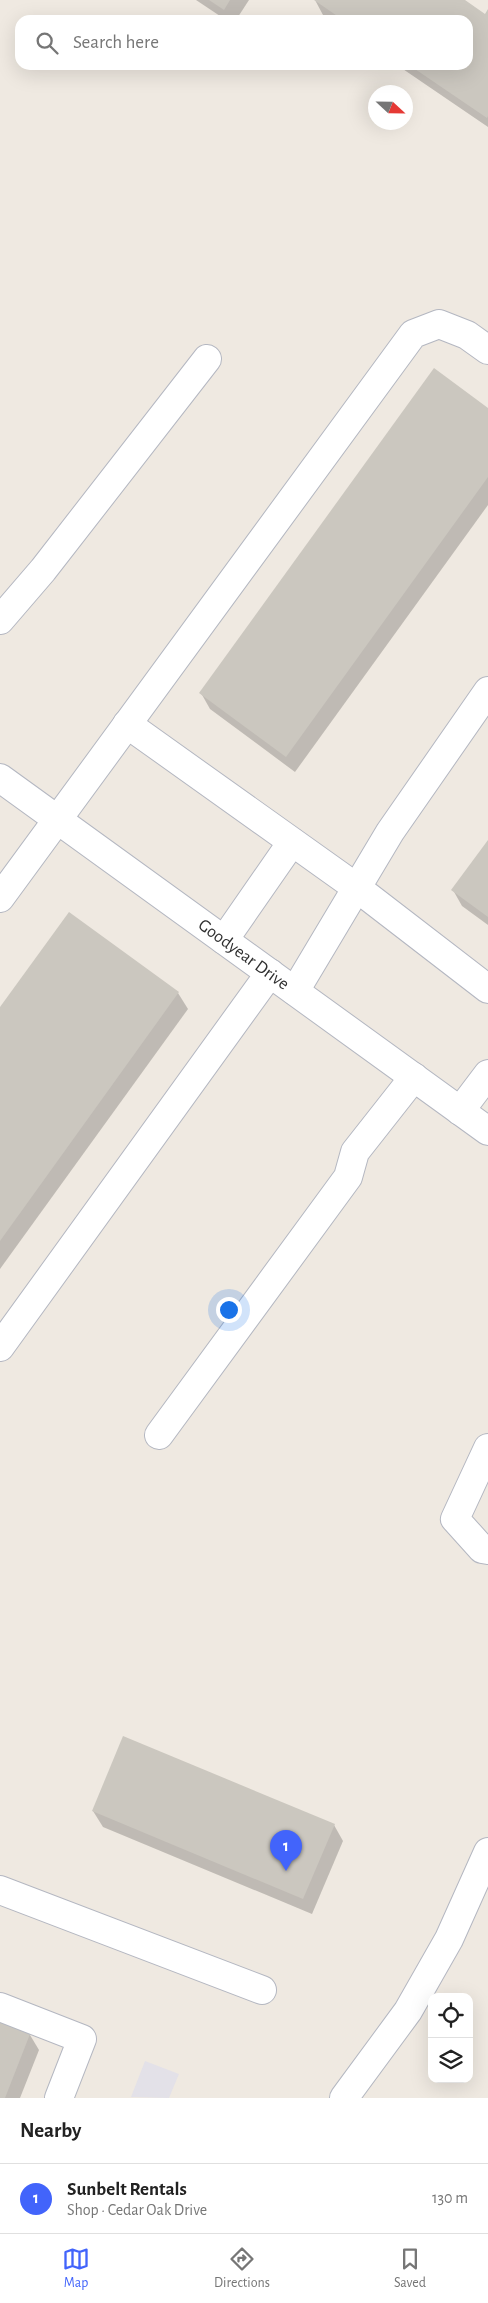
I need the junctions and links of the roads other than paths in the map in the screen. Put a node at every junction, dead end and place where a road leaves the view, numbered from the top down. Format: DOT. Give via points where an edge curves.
graph roads {
  1 [pos="488,350"];
  2 [pos="207,359"];
  3 [pos="0,620"];
  4 [pos="488,692"];
  5 [pos="127,724"];
  6 [pos="0,778"];
  7 [pos="57,819"];
  8 [pos="292,842"];
  9 [pos="357,888"];
  10 [pos="0,898"];
  11 [pos="224,940"];
  12 [pos="270,973"];
  13 [pos="488,989"];
  14 [pos="295,991"];
  15 [pos="488,1074"];
  16 [pos="414,1077"];
  17 [pos="460,1111"];
  18 [pos="488,1131"];
  19 [pos="0,1348"];
  20 [pos="159,1435"];
  21 [pos="488,1448"];
  22 [pos="488,1550"];
  23 [pos="488,1852"];
  24 [pos="0,1890"];
  25 [pos="262,1990"];
  26 [pos="0,2007"];
  27 [pos="59,2098"];
  28 [pos="344,2098"];
  1 -- 5 [label="street" via="467,335 439,324 413,334"];
  2 -- 3 [label="street" via="43,570"];
  4 -- 9 [label="street" via="390,832"];
  5 -- 7 [label="street"];
  5 -- 8 [label="street"];
  6 -- 7 [label="street, Goodyear Drive"];
  7 -- 10 [label="street"];
  7 -- 11 [label="street, Goodyear Drive"];
  8 -- 9 [label="street"];
  8 -- 11 [label="street"];
  9 -- 13 [label="street"];
  9 -- 14 [label="street"];
  11 -- 12 [label="street, Goodyear Drive"];
  12 -- 14 [label="street, Goodyear Drive"];
  12 -- 19 [label="street"];
  14 -- 16 [label="street, Goodyear Drive"];
  15 -- 17 [label="street"];
  16 -- 17 [label="street, Goodyear Drive"];
  16 -- 20 [label="street" via="355,1152 348,1177"];
  17 -- 18 [label="street, Goodyear Drive"];
  21 -- 22 [label="street" via="455,1519 482,1549"];
  23 -- 28 [label="street" via="449,1939 413,2003"];
  24 -- 25 [label="street"];
  26 -- 27 [label="street" via="82,2039"];
}
